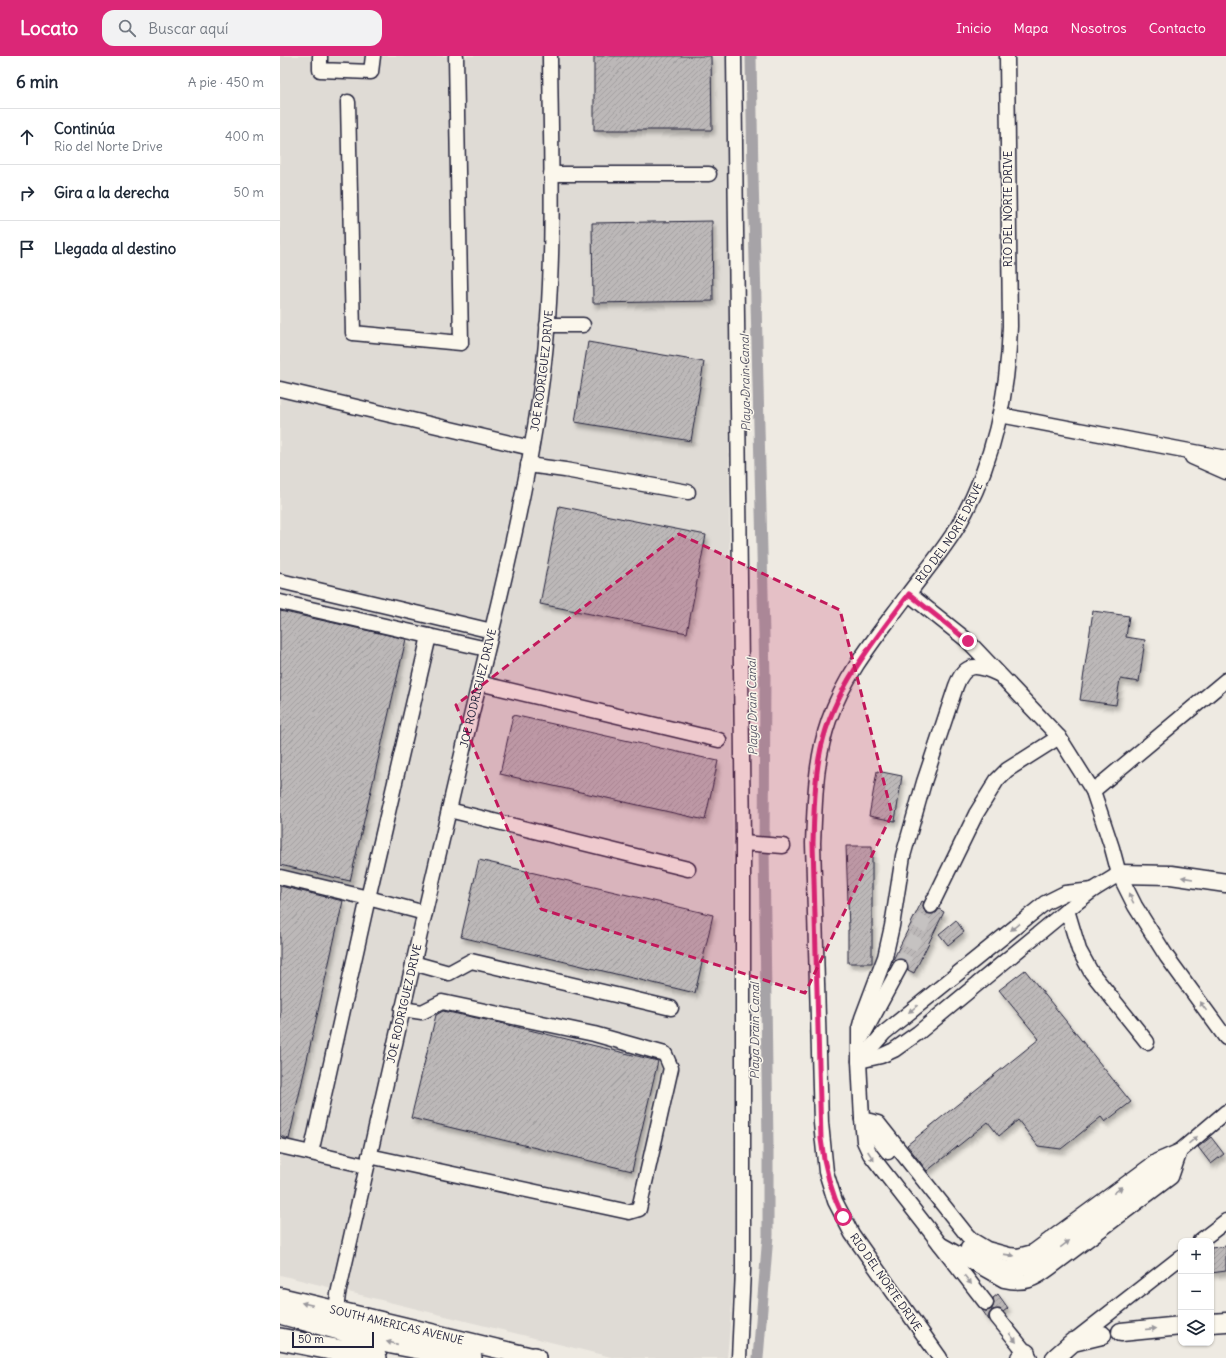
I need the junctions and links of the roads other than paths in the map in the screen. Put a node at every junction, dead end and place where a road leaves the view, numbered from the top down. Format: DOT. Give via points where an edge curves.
graph roads {
  1 [pos="320,56"];
  2 [pos="372,56"];
  3 [pos="456,56"];
  4 [pos="550,56"];
  5 [pos="734,56"];
  6 [pos="1007,56"];
  7 [pos="348,102"];
  8 [pos="551,174"];
  9 [pos="709,174"];
  10 [pos="547,325"];
  11 [pos="584,325"];
  12 [pos="280,389"];
  13 [pos="1000,414"];
  14 [pos="531,448"];
  15 [pos="1172,448"];
  16 [pos="1226,458"];
  17 [pos="528,465"];
  18 [pos="1226,472"];
  19 [pos="688,492"];
  20 [pos="280,581"];
  21 [pos="909,594"];
  22 [pos="280,602"];
  23 [pos="492,631"];
  24 [pos="429,636"];
  25 [pos="487,649"];
  26 [pos="998,674"];
  27 [pos="1226,680"];
  28 [pos="479,683"];
  29 [pos="1059,737"];
  30 [pos="719,740"];
  31 [pos="1093,791"];
  32 [pos="449,810"];
  33 [pos="750,844"];
  34 [pos="778,846"];
  35 [pos="688,869"];
  36 [pos="1119,874"];
  37 [pos="280,877"];
  38 [pos="1226,884"];
  39 [pos="1093,890"];
  40 [pos="368,898"];
  41 [pos="932,906"];
  42 [pos="1067,910"];
  43 [pos="425,913"];
  44 [pos="413,964"];
  45 [pos="900,967"];
  46 [pos="671,1008"];
  47 [pos="402,1010"];
  48 [pos="1226,1038"];
  49 [pos="1147,1042"];
  50 [pos="859,1043"];
  51 [pos="860,1061"];
  52 [pos="1226,1112"];
  53 [pos="862,1119"];
  54 [pos="280,1146"];
  55 [pos="1180,1152"];
  56 [pos="311,1153"];
  57 [pos="368,1161"];
  58 [pos="1226,1221"];
  59 [pos="1204,1238"];
  60 [pos="940,1244"];
  61 [pos="1178,1259"];
  62 [pos="280,1298"];
  63 [pos="986,1303"];
  64 [pos="336,1310"];
  65 [pos="280,1313"];
  66 [pos="997,1317"];
  67 [pos="1226,1322"];
  68 [pos="1214,1323"];
  69 [pos="1178,1326"];
  70 [pos="1121,1332"];
  71 [pos="280,1334"];
  72 [pos="1102,1335"];
  73 [pos="280,1339"];
  74 [pos="1073,1342"];
  75 [pos="349,1353"];
  76 [pos="1025,1356"];
  77 [pos="376,1358"];
  78 [pos="471,1358"];
  79 [pos="535,1358"];
  80 [pos="739,1358"];
  81 [pos="940,1358"];
  82 [pos="1054,1358"];
  1 -- 2 [label="street" via="320,70 371,72"];
  3 -- 7 [label="street" via="461,343 353,333"];
  4 -- 8 [label="street, JOE RODRIGUEZ DRIVE"];
  5 -- 33 [label="street"];
  6 -- 13 [label="street, RIO DEL NORTE DRIVE" via="1010,326 1006,385"];
  8 -- 9 [label="street"];
  8 -- 10 [label="street, JOE RODRIGUEZ DRIVE"];
  10 -- 11 [label="street"];
  10 -- 14 [label="street, JOE RODRIGUEZ DRIVE" via="543,376"];
  12 -- 14 [label="street"];
  13 -- 15 [label="street"];
  13 -- 21 [label="street, RIO DEL NORTE DRIVE" via="992,450 968,507 957,527"];
  14 -- 17 [label="street, JOE RODRIGUEZ DRIVE"];
  15 -- 16 [label="street"];
  15 -- 18 [label="street"];
  17 -- 19 [label="street"];
  17 -- 23 [label="street, JOE RODRIGUEZ DRIVE"];
  20 -- 23 [label="street"];
  21 -- 26 [label="street" via="968,641"];
  21 -- 81 [label="street, RIO DEL NORTE DRIVE" via="852,671 829,721 819,756 813,843 821,1139 826,1172 843,1217 864,1252"];
  22 -- 24 [label="street"];
  23 -- 25 [label="street, JOE RODRIGUEZ DRIVE"];
  24 -- 25 [label="street"];
  24 -- 40 [label="street"];
  25 -- 28 [label="street, JOE RODRIGUEZ DRIVE"];
  26 -- 29 [label="street"];
  26 -- 50 [label="street" via="988,669 973,667 964,671 960,677 924,782 903,856 890,938 862,1018"];
  27 -- 31 [label="street"];
  28 -- 30 [label="street"];
  28 -- 32 [label="street, JOE RODRIGUEZ DRIVE"];
  29 -- 31 [label="street"];
  29 -- 41 [label="street" via="1006,770 997,780 976,814"];
  31 -- 36 [label="street"];
  32 -- 35 [label="street"];
  32 -- 43 [label="street, JOE RODRIGUEZ DRIVE"];
  33 -- 34 [label="street"];
  33 -- 80 [label="street" via="743,1270"];
  38 -- 36 [label="main road, one-way" via="1171,875"];
  36 -- 39 [label="street"];
  48 -- 36 [label="street, one-way" via="1148,928"];
  37 -- 40 [label="street"];
  39 -- 42 [label="street"];
  39 -- 51 [label="street, one-way" via="1065,893 1045,903 884,1033"];
  40 -- 43 [label="street"];
  40 -- 56 [label="street"];
  42 -- 49 [label="street" via="1079,950 1091,972"];
  42 -- 51 [label="street" via="918,1033 894,1050"];
  43 -- 44 [label="street, JOE RODRIGUEZ DRIVE"];
  44 -- 46 [label="street" via="449,973 471,961"];
  44 -- 47 [label="street, JOE RODRIGUEZ DRIVE"];
  45 -- 50 [label="street"];
  47 -- 57 [label="street, JOE RODRIGUEZ DRIVE"];
  47 -- 57 [label="street" via="422,1012 442,1002 587,1033 665,1054 671,1068 639,1209 629,1212"];
  50 -- 51 [label="street"];
  51 -- 53 [label="street"];
  55 -- 52 [label="street, one-way"];
  53 -- 55 [label="street, one-way" via="878,1123 967,1235 986,1249 1009,1255 1026,1255 1033,1252 1157,1161"];
  53 -- 60 [label="street, one-way" via="864,1141 870,1154"];
  54 -- 56 [label="street"];
  60 -- 55 [label="street, one-way" via="1004,1280 1023,1282 1032,1279 1171,1177"];
  56 -- 57 [label="street"];
  57 -- 64 [label="street, JOE RODRIGUEZ DRIVE"];
  58 -- 59 [label="street"];
  60 -- 63 [label="street, one-way"];
  61 -- 74 [label="street"];
  64 -- 62 [label="main road, SOUTH AMERICAS AVENUE, one-way"];
  64 -- 79 [label="main road, SOUTH AMERICAS AVENUE"];
  78 -- 65 [label="highway, one-way" via="392,1343"];
  66 -- 76 [label="street, one-way"];
  67 -- 68 [label="main road"];
  70 -- 69 [label="main road, one-way"];
  71 -- 75 [label="highway"];
  72 -- 74 [label="main road"];
  73 -- 75 [label="highway"];
  74 -- 82 [label="main road"];
  75 -- 77 [label="highway"];
}
